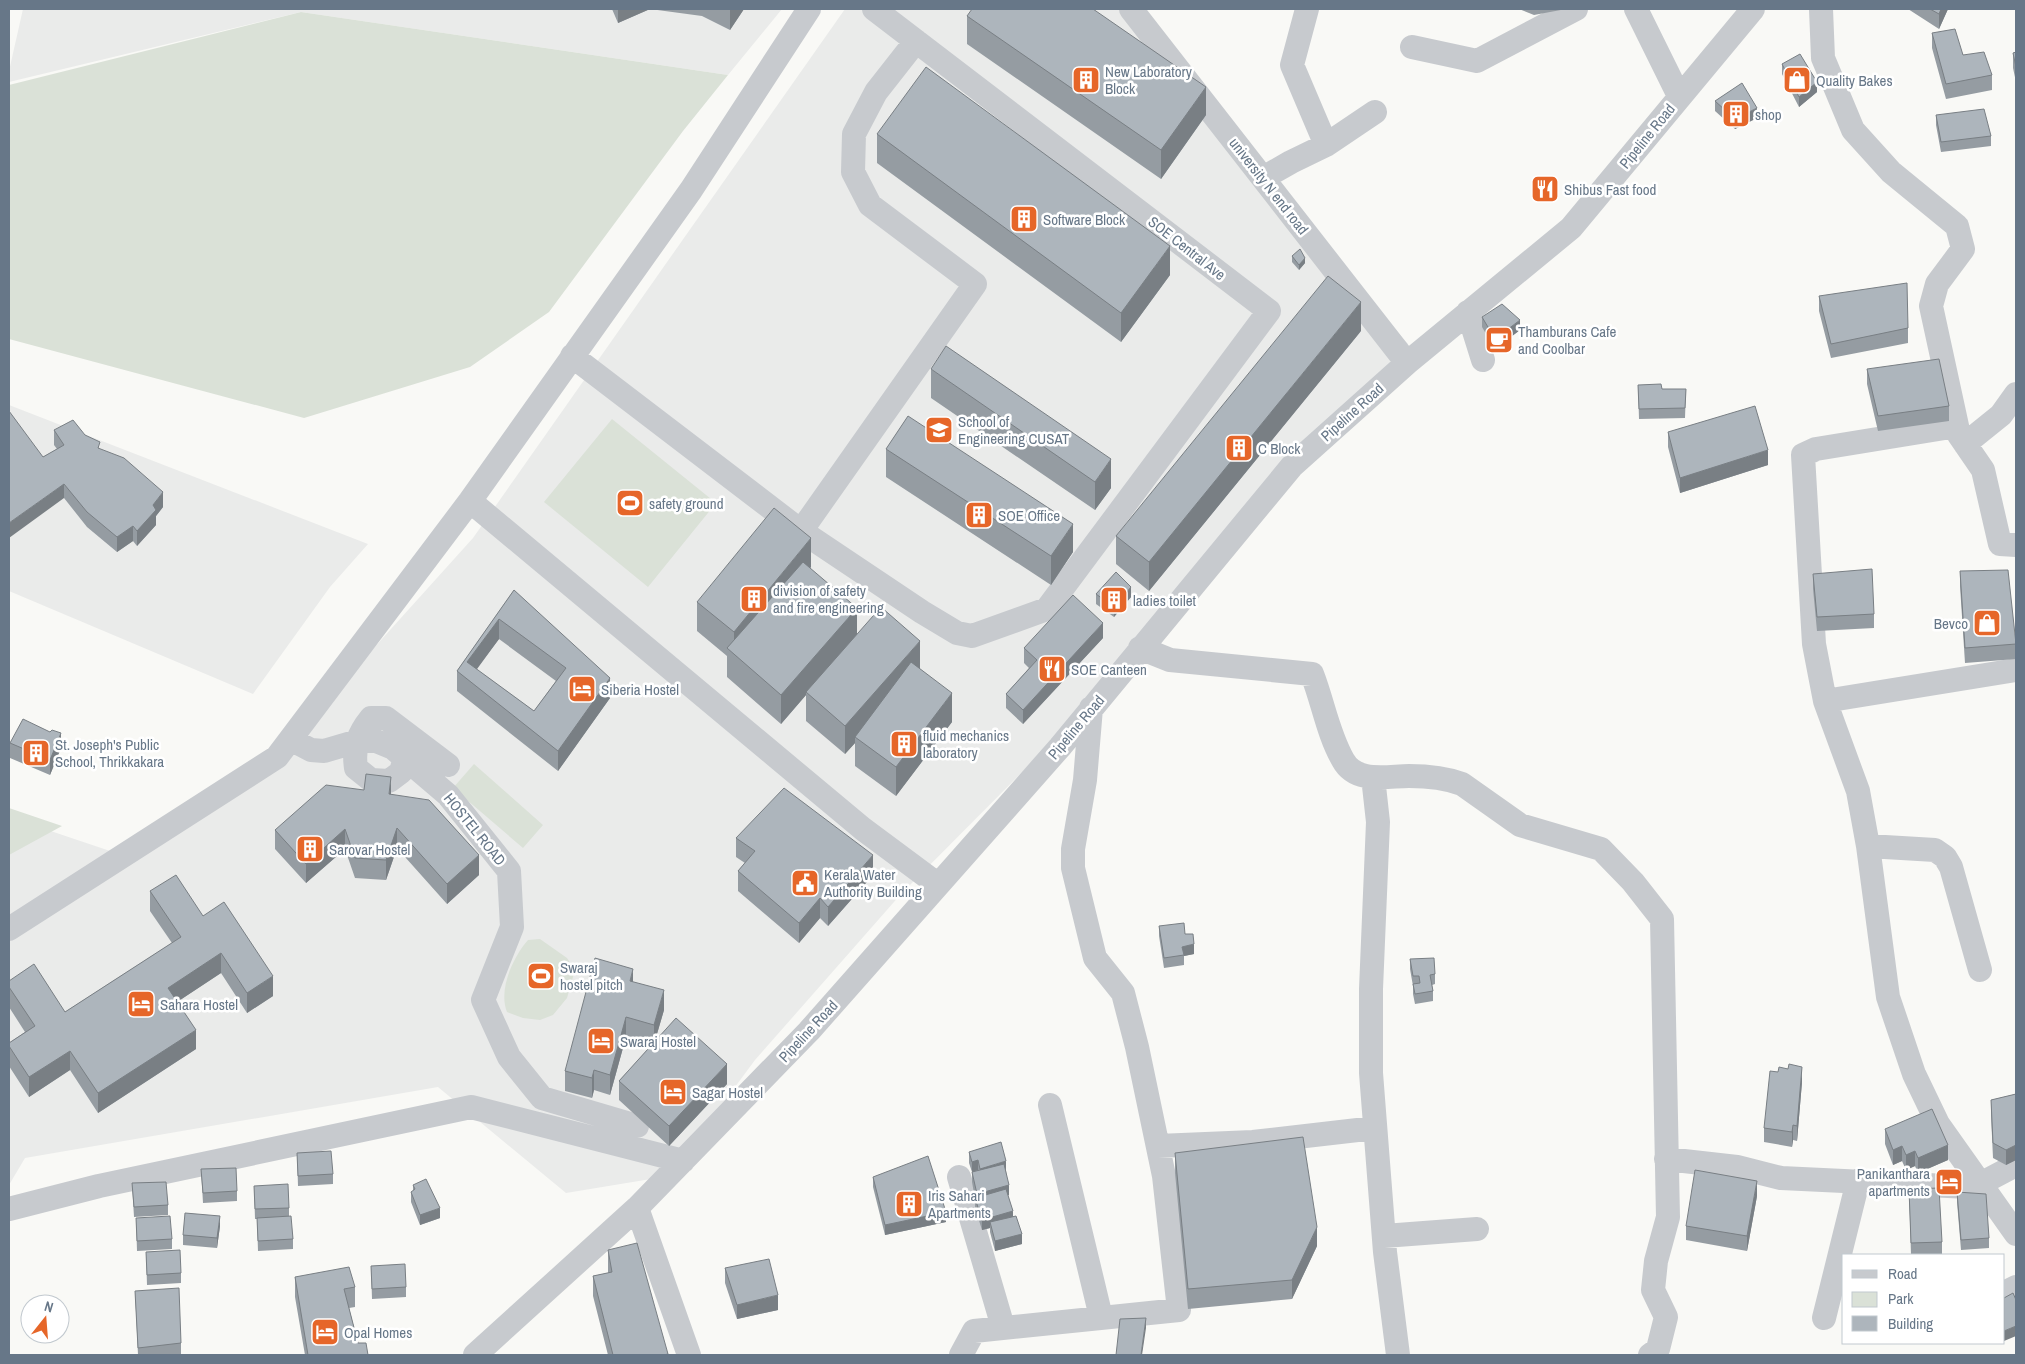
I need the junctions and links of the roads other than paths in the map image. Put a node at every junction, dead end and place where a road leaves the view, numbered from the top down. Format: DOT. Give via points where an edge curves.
graph roads {
  1 [pos="809,9"];
  2 [pos="874,9"];
  3 [pos="1131,9"];
  4 [pos="1307,9"];
  5 [pos="1576,9"];
  6 [pos="1636,9"];
  7 [pos="1753,9"];
  8 [pos="1821,9"];
  9 [pos="916,41"];
  10 [pos="1412,47"];
  11 [pos="1679,96"];
  12 [pos="1375,112"];
  13 [pos="1326,146"];
  14 [pos="1263,178"];
  15 [pos="1468,312"];
  16 [pos="572,356"];
  17 [pos="1483,360"];
  18 [pos="1407,363"];
  19 [pos="2016,394"];
  20 [pos="1961,435"];
  21 [pos="470,501"];
  22 [pos="801,531"];
  23 [pos="2016,545"];
  24 [pos="1140,648"];
  25 [pos="2016,670"];
  26 [pos="1825,702"];
  27 [pos="1091,708"];
  28 [pos="292,740"];
  29 [pos="358,741"];
  30 [pos="405,757"];
  31 [pos="448,765"];
  32 [pos="1382,777"];
  33 [pos="1868,846"];
  34 [pos="937,884"];
  35 [pos="9,929"];
  36 [pos="1980,970"];
  37 [pos="1050,1105"];
  38 [pos="637,1126"];
  39 [pos="1375,1128"];
  40 [pos="1158,1146"];
  41 [pos="1666,1159"];
  42 [pos="683,1161"];
  43 [pos="2016,1164"];
  44 [pos="959,1176"];
  45 [pos="1858,1181"];
  46 [pos="1980,1184"];
  47 [pos="638,1208"];
  48 [pos="9,1209"];
  49 [pos="1477,1229"];
  50 [pos="2016,1234"];
  51 [pos="1384,1236"];
  52 [pos="1101,1318"];
  53 [pos="1824,1318"];
  54 [pos="1003,1327"];
  55 [pos="475,1355"];
  56 [pos="690,1355"];
  57 [pos="961,1355"];
  58 [pos="1398,1355"];
  59 [pos="1650,1355"];
  1 -- 16 [label="street" via="691,190"];
  2 -- 9 [label="street, SOE Central Ave"];
  3 -- 14 [label="street, university N end road"];
  4 -- 13 [label="street" via="1292,65"];
  5 -- 10 [label="street" via="1477,61"];
  6 -- 11 [label="street"];
  7 -- 11 [label="street, Pipeline Road"];
  8 -- 20 [label="street" via="1823,58 1853,130 1891,172 1957,226 1963,249 1937,284 1931,306"];
  9 -- 22 [label="street" via="876,92 854,134 853,172 870,205 975,284"];
  9 -- 22 [label="street, SOE Central Ave" via="1269,311 1047,609 972,636 957,633"];
  11 -- 15 [label="street, Pipeline Road" via="1571,228"];
  12 -- 13 [label="street"];
  13 -- 14 [label="street"];
  14 -- 18 [label="street, university N end road"];
  15 -- 17 [label="street"];
  15 -- 18 [label="street, Pipeline Road"];
  16 -- 21 [label="street"];
  16 -- 22 [label="street"];
  18 -- 24 [label="street, Pipeline Road" via="1292,466"];
  19 -- 20 [label="street" via="2001,415"];
  20 -- 23 [label="street" via="1983,470 2000,544"];
  20 -- 26 [label="street" via="1816,449 1803,455 1814,644"];
  21 -- 28 [label="street"];
  21 -- 34 [label="street" via="863,829"];
  24 -- 27 [label="street, Pipeline Road"];
  24 -- 32 [label="street" via="1170,660 1312,674 1331,734 1344,762 1357,774"];
  25 -- 26 [label="street"];
  26 -- 33 [label="street" via="1858,791"];
  27 -- 34 [label="street, Pipeline Road"];
  27 -- 40 [label="street" via="1085,780 1072,868 1095,958 1123,994"];
  28 -- 29 [label="street, HOSTEL ROAD" via="311,750"];
  28 -- 35 [label="street" via="277,758"];
  29 -- 30 [label="street, HOSTEL ROAD" via="376,741"];
  29 -- 30 [label="street" via="354,752 356,768 371,780 389,781 400,772"];
  29 -- 31 [label="street" via="371,718 386,718"];
  30 -- 38 [label="street, HOSTEL ROAD" via="448,795 509,871 512,928 483,1000 509,1057 542,1098"];
  32 -- 39 [label="street" via="1371,989"];
  32 -- 41 [label="street" via="1452,780 1520,825 1601,850 1633,882 1662,919"];
  33 -- 36 [label="street" via="1935,850 1945,857 1951,867"];
  33 -- 46 [label="street" via="1888,997 1914,1074 1938,1124"];
  34 -- 42 [label="street, Pipeline Road" via="809,1031"];
  37 -- 52 [label="street"];
  39 -- 40 [label="street" via="1253,1142"];
  39 -- 51 [label="street"];
  40 -- 52 [label="street" via="1179,1310"];
  41 -- 45 [label="street" via="1738,1167 1781,1178"];
  41 -- 59 [label="street" via="1668,1217 1656,1261 1653,1290 1666,1317 1658,1349"];
  42 -- 47 [label="street, Pipeline Road"];
  42 -- 48 [label="street" via="471,1107 99,1186"];
  43 -- 46 [label="street"];
  44 -- 54 [label="street"];
  45 -- 46 [label="street" via="1969,1188"];
  45 -- 53 [label="street"];
  46 -- 50 [label="street"];
  47 -- 55 [label="street, Pipeline Road"];
  47 -- 56 [label="street"];
  49 -- 51 [label="street"];
  51 -- 58 [label="street"];
  52 -- 54 [label="street"];
  54 -- 57 [label="street" via="974,1331"];
}
